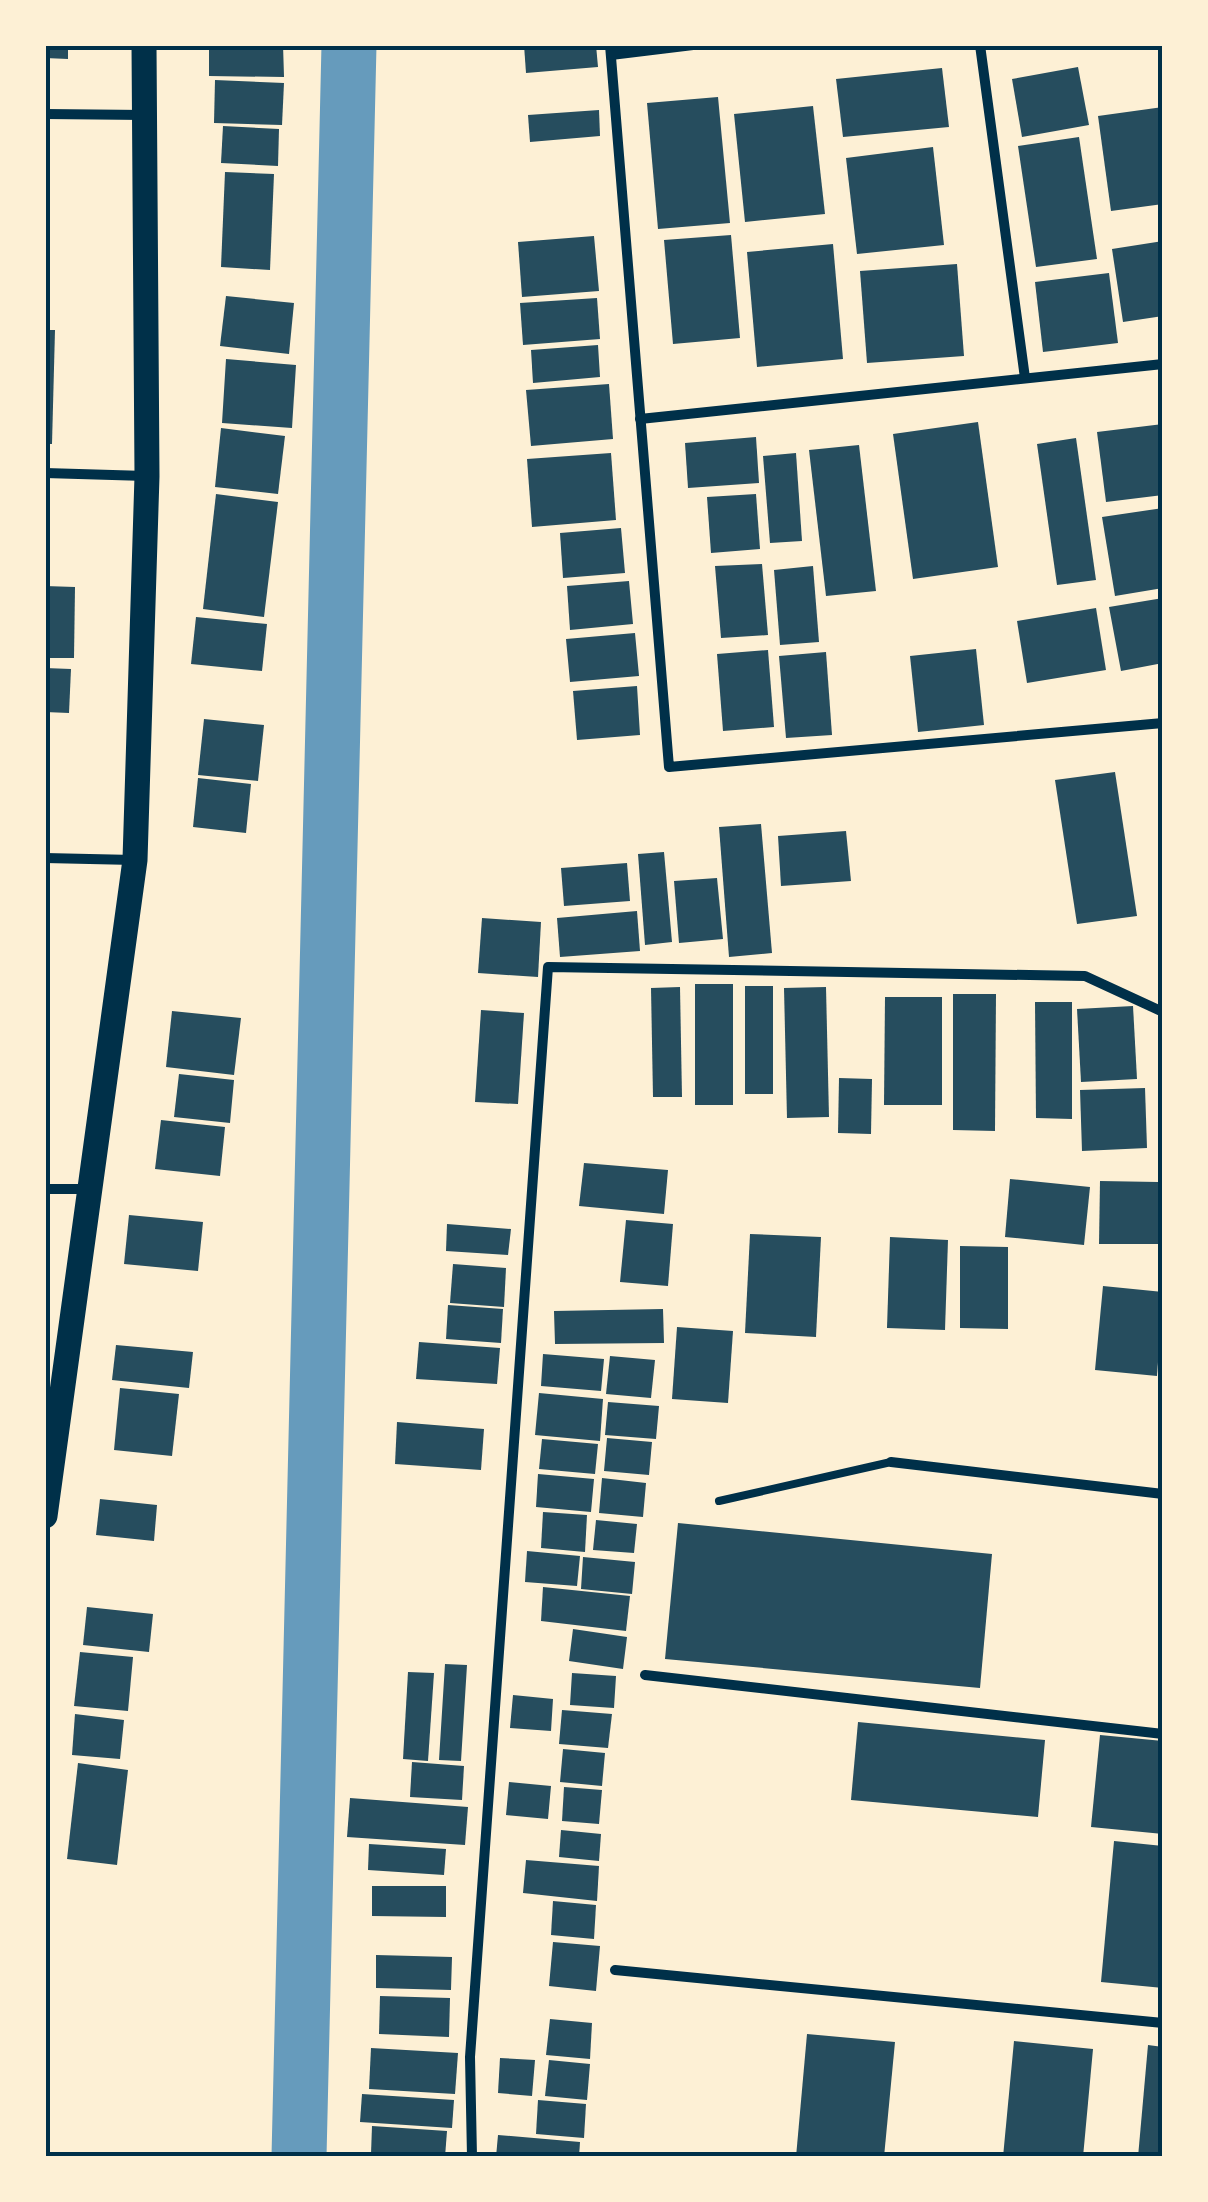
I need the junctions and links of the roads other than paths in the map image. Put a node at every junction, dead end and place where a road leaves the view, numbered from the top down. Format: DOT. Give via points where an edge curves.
graph roads {
  1 [pos="144,45"];
  2 [pos="693,45"];
  3 [pos="980,45"];
  4 [pos="610,50"];
  5 [pos="45,114"];
  6 [pos="146,116"];
  7 [pos="1163,364"];
  8 [pos="1025,378"];
  9 [pos="640,419"];
  10 [pos="45,473"];
  11 [pos="147,476"];
  12 [pos="1163,722"];
  13 [pos="45,858"];
  14 [pos="134,860"];
  15 [pos="1163,1012"];
  16 [pos="45,1189"];
  17 [pos="88,1189"];
  18 [pos="890,1462"];
  19 [pos="1163,1494"];
  20 [pos="719,1501"];
  21 [pos="45,1516"];
  22 [pos="645,1675"];
  23 [pos="1163,1734"];
  24 [pos="615,1970"];
  25 [pos="1163,2023"];
  26 [pos="472,2157"];
  1 -- 6 [label="main road"];
  2 -- 4 [label="street"];
  3 -- 8 [label="street"];
  4 -- 9 [label="street"];
  5 -- 6 [label="street"];
  6 -- 11 [label="main road"];
  7 -- 8 [label="street"];
  8 -- 9 [label="street"];
  9 -- 12 [label="street" via="668,767"];
  10 -- 11 [label="street"];
  11 -- 14 [label="main road"];
  13 -- 14 [label="street"];
  14 -- 17 [label="main road"];
  15 -- 26 [label="street" via="1085,976 548,968 470,2057"];
  16 -- 17 [label="street"];
  17 -- 21 [label="main road"];
  18 -- 19 [label="street"];
  18 -- 20 [label="lane"];
  22 -- 23 [label="street"];
  24 -- 25 [label="street"];
}
